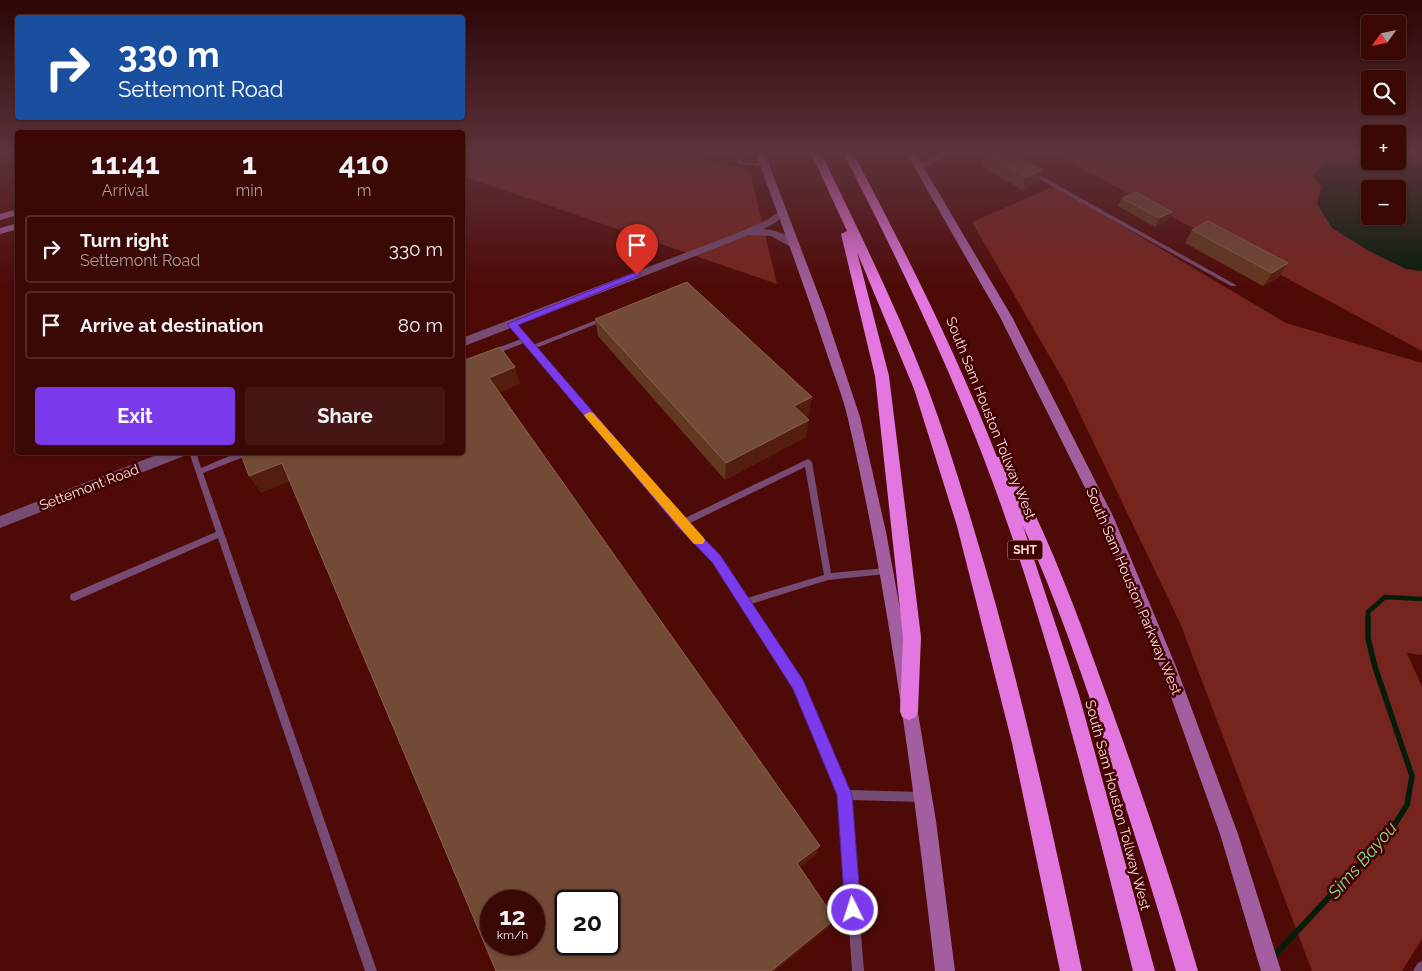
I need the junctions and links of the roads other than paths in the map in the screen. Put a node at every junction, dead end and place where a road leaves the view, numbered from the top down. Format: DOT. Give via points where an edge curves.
graph roads {
  1 [pos="775,196"];
  2 [pos="838,196"];
  3 [pos="838,196"];
  4 [pos="871,196"];
  5 [pos="937,196"];
  6 [pos="1073,196"];
  7 [pos="15,213"];
  8 [pos="781,213"];
  9 [pos="0,217"];
  10 [pos="15,227"];
  11 [pos="0,231"];
  12 [pos="744,234"];
  13 [pos="793,244"];
  14 [pos="1233,285"];
  15 [pos="614,315"];
  16 [pos="512,324"];
  17 [pos="525,340"];
  18 [pos="465,342"];
  19 [pos="944,344"];
  20 [pos="532,348"];
  21 [pos="489,354"];
  22 [pos="171,455"];
  23 [pos="193,455"];
  24 [pos="241,455"];
  25 [pos="199,472"];
  26 [pos="0,522"];
  27 [pos="682,523"];
  28 [pos="220,534"];
  29 [pos="886,572"];
  30 [pos="828,577"];
  31 [pos="74,597"];
  32 [pos="745,602"];
  33 [pos="909,711"];
  34 [pos="845,795"];
  35 [pos="923,797"];
  36 [pos="1422,967"];
  37 [pos="855,970"];
  38 [pos="371,971"];
  39 [pos="945,971"];
  40 [pos="1071,971"];
  41 [pos="1144,971"];
  42 [pos="1187,971"];
  43 [pos="1272,971"];
  44 [pos="1419,971"];
  1 -- 8 [label="main road"];
  2 -- 33 [label="highway" via="882,376 912,637"];
  3 -- 40 [label="highway" via="890,312 953,486 1016,717"];
  4 -- 19 [label="highway, South Sam Houston Tollway West / SHT"];
  5 -- 43 [label="main road, South Sam Houston Parkway West" via="1006,317 1106,516 1169,669 1229,834"];
  6 -- 14 [label="lane"];
  7 -- 9 [label="main road"];
  8 -- 12 [label="street" via="771,222"];
  8 -- 13 [label="main road"];
  10 -- 11 [label="main road"];
  12 -- 13 [label="street" via="768,232"];
  12 -- 16 [label="street"];
  13 -- 29 [label="main road" via="854,418"];
  15 -- 20 [label="lane"];
  16 -- 17 [label="lane"];
  16 -- 18 [label="street"];
  17 -- 20 [label="lane"];
  17 -- 21 [label="lane"];
  19 -- 41 [label="highway, South Sam Houston Tollway West / SHT" via="995,469 1040,596 1080,727"];
  19 -- 42 [label="highway" via="1052,571 1089,667 1164,889"];
  20 -- 27 [label="lane"];
  22 -- 26 [label="street, Settemont Road"];
  23 -- 25 [label="lane"];
  24 -- 25 [label="lane"];
  25 -- 28 [label="lane"];
  27 -- 30 [label="lane" via="808,462"];
  27 -- 32 [label="lane" via="716,558"];
  28 -- 31 [label="lane"];
  28 -- 38 [label="lane"];
  29 -- 30 [label="lane"];
  29 -- 33 [label="main road"];
  30 -- 32 [label="lane"];
  32 -- 34 [label="lane" via="798,685"];
  33 -- 35 [label="main road"];
  34 -- 35 [label="lane"];
  34 -- 37 [label="lane"];
  35 -- 39 [label="main road"];
  36 -- 44 [label="lane"];
}
